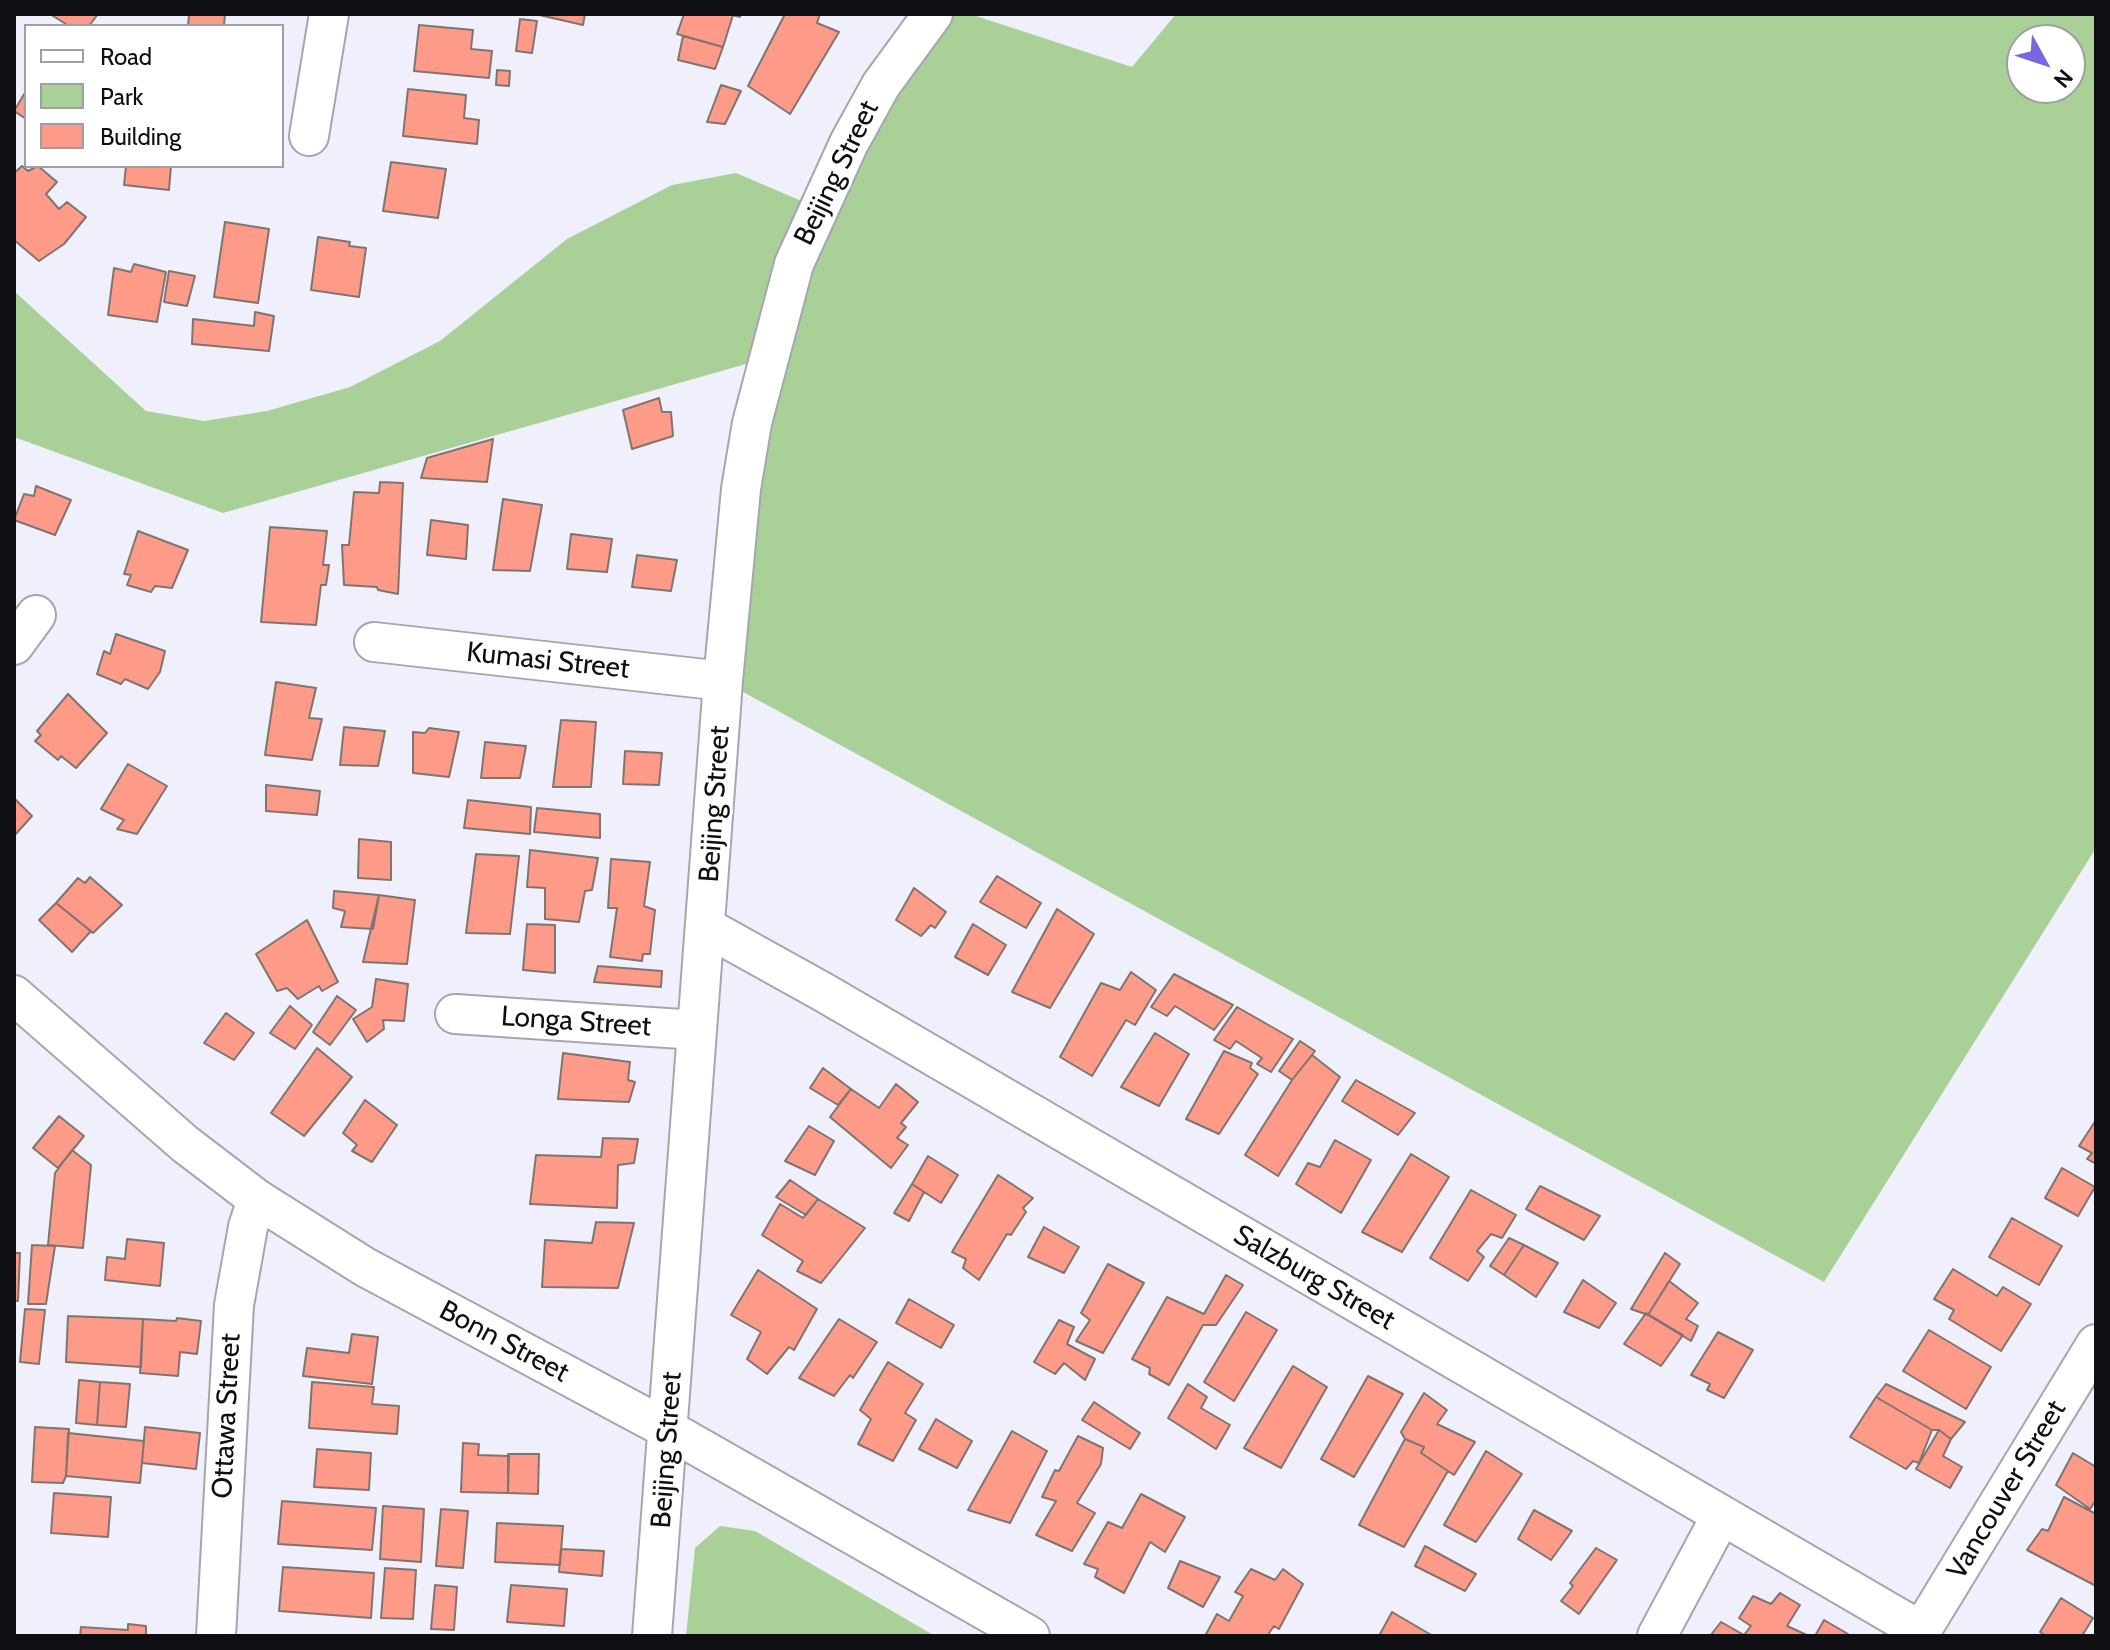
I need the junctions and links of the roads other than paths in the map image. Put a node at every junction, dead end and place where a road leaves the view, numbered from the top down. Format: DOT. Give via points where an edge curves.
graph roads {
  1 [pos="329,14"];
  2 [pos="933,14"];
  3 [pos="309,136"];
  4 [pos="374,642"];
  5 [pos="723,681"];
  6 [pos="706,927"];
  7 [pos="14,995"];
  8 [pos="455,1014"];
  9 [pos="697,1030"];
  10 [pos="257,1199"];
  11 [pos="2096,1344"];
  12 [pos="669,1430"];
  13 [pos="1721,1516"];
  14 [pos="1919,1634"];
  15 [pos="216,1636"];
  16 [pos="652,1636"];
  17 [pos="1030,1636"];
  18 [pos="1657,1636"];
  1 -- 3 [label="street"];
  2 -- 5 [label="street, Beijing Street" via="881,85 794,264 745,463"];
  4 -- 5 [label="street, Kumasi Street"];
  5 -- 6 [label="street, Beijing Street"];
  6 -- 9 [label="street, Beijing Street"];
  6 -- 13 [label="street, Salzburg Street"];
  7 -- 10 [label="street, Bonn Street" via="185,1144"];
  8 -- 9 [label="street, Longa Street"];
  9 -- 12 [label="street, Beijing Street"];
  10 -- 12 [label="street, Bonn Street" via="365,1267"];
  10 -- 15 [label="street, Ottawa Street" via="234,1305"];
  11 -- 14 [label="street, Vancouver Street"];
  12 -- 16 [label="street, Beijing Street"];
  12 -- 17 [label="street, Bonn Street"];
  13 -- 14 [label="street, Salzburg Street"];
  13 -- 18 [label="street"];
}
